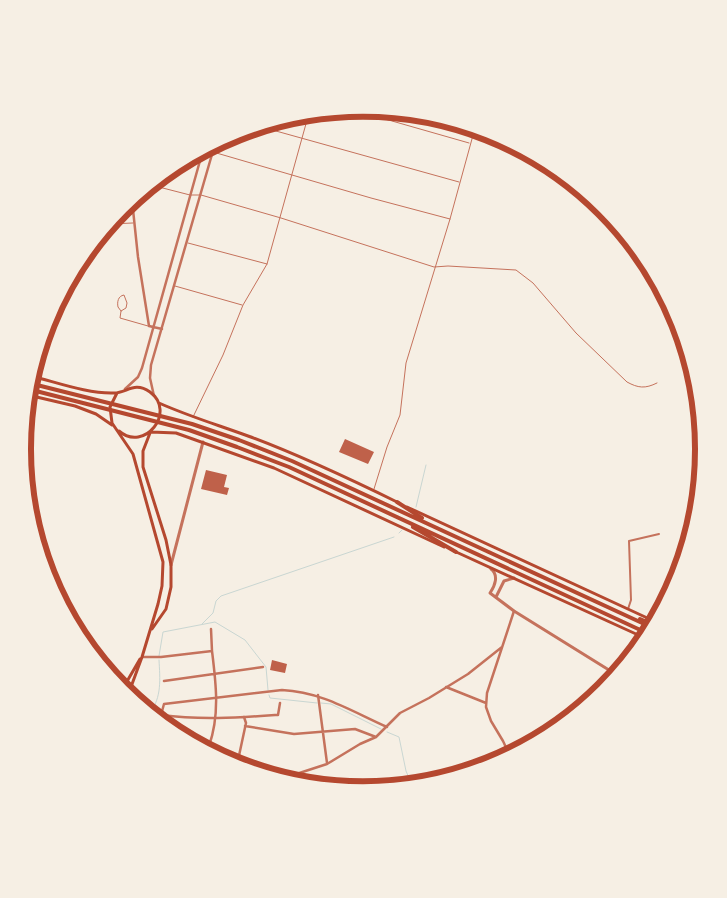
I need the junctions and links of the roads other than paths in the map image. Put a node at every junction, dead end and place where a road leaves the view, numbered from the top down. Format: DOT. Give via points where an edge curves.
graph roads {
  1 [pos="378,117"];
  2 [pos="307,122"];
  3 [pos="271,130"];
  4 [pos="473,135"];
  5 [pos="302,140"];
  6 [pos="471,143"];
  7 [pos="214,152"];
  8 [pos="213,153"];
  9 [pos="200,159"];
  10 [pos="292,176"];
  11 [pos="460,182"];
  12 [pos="159,187"];
  13 [pos="190,195"];
  14 [pos="201,195"];
  15 [pos="133,210"];
  16 [pos="281,218"];
  17 [pos="450,219"];
  18 [pos="134,223"];
  19 [pos="120,224"];
  20 [pos="188,243"];
  21 [pos="267,264"];
  22 [pos="434,267"];
  23 [pos="175,286"];
  24 [pos="243,305"];
  25 [pos="121,311"];
  26 [pos="149,326"];
  27 [pos="153,327"];
  28 [pos="163,329"];
  29 [pos="39,378"];
  30 [pos="656,383"];
  31 [pos="38,386"];
  32 [pos="125,389"];
  33 [pos="37,392"];
  34 [pos="117,393"];
  35 [pos="154,396"];
  36 [pos="36,397"];
  37 [pos="159,403"];
  38 [pos="193,417"];
  39 [pos="115,427"];
  40 [pos="151,432"];
  41 [pos="202,442"];
  42 [pos="374,490"];
  43 [pos="397,502"];
  44 [pos="396,516"];
  45 [pos="434,526"];
  46 [pos="658,534"];
  47 [pos="456,552"];
  48 [pos="171,565"];
  49 [pos="487,566"];
  50 [pos="516,578"];
  51 [pos="496,597"];
  52 [pos="615,610"];
  53 [pos="628,610"];
  54 [pos="514,611"];
  55 [pos="648,620"];
  56 [pos="648,621"];
  57 [pos="646,624"];
  58 [pos="210,629"];
  59 [pos="642,631"];
  60 [pos="150,632"];
  61 [pos="639,636"];
  62 [pos="502,647"];
  63 [pos="212,651"];
  64 [pos="142,657"];
  65 [pos="263,667"];
  66 [pos="610,671"];
  67 [pos="215,674"];
  68 [pos="164,680"];
  69 [pos="127,682"];
  70 [pos="131,686"];
  71 [pos="446,687"];
  72 [pos="318,695"];
  73 [pos="216,699"];
  74 [pos="280,703"];
  75 [pos="486,703"];
  76 [pos="162,713"];
  77 [pos="166,717"];
  78 [pos="244,717"];
  79 [pos="217,719"];
  80 [pos="245,726"];
  81 [pos="387,727"];
  82 [pos="323,731"];
  83 [pos="376,737"];
  84 [pos="210,743"];
  85 [pos="507,748"];
  86 [pos="238,757"];
  87 [pos="327,764"];
  88 [pos="296,774"];
  1 -- 6 [label="lane"];
  2 -- 5 [label="lane"];
  3 -- 5 [label="lane"];
  4 -- 6 [label="lane"];
  5 -- 10 [label="lane"];
  5 -- 11 [label="lane"];
  6 -- 11 [label="lane"];
  7 -- 10 [label="lane"];
  8 -- 14 [label="street"];
  9 -- 13 [label="street"];
  10 -- 16 [label="lane"];
  10 -- 17 [label="lane"];
  11 -- 17 [label="lane"];
  12 -- 13 [label="lane"];
  13 -- 14 [label="lane"];
  13 -- 27 [label="street"];
  14 -- 16 [label="lane"];
  14 -- 20 [label="street"];
  15 -- 18 [label="street"];
  16 -- 21 [label="lane"];
  16 -- 22 [label="lane"];
  17 -- 22 [label="lane"];
  18 -- 19 [label="lane"];
  18 -- 26 [label="street"];
  20 -- 21 [label="lane"];
  20 -- 23 [label="street"];
  21 -- 24 [label="lane"];
  22 -- 30 [label="lane" via="516,270 533,282 576,333 627,382 640,388"];
  22 -- 42 [label="lane" via="406,363 400,415"];
  23 -- 24 [label="lane"];
  23 -- 28 [label="street"];
  24 -- 38 [label="lane"];
  25 -- 25 [label="lane" via="127,303 124,295 118,300"];
  25 -- 26 [label="lane" via="120,318"];
  26 -- 27 [label="street"];
  27 -- 28 [label="street"];
  27 -- 32 [label="street" via="140,371"];
  28 -- 35 [label="street" via="150,372"];
  29 -- 34 [label="main road"];
  31 -- 45 [label="highway" via="192,424 292,461"];
  32 -- 34 [label="main road"];
  32 -- 35 [label="main road" via="141,388"];
  33 -- 44 [label="highway" via="189,430 289,467"];
  34 -- 39 [label="main road" via="110,407"];
  35 -- 37 [label="main road"];
  36 -- 39 [label="main road" via="75,406 96,414"];
  37 -- 38 [label="main road"];
  37 -- 40 [label="main road" via="159,421"];
  38 -- 42 [label="main road" via="292,454"];
  39 -- 40 [label="main road" via="133,438"];
  39 -- 60 [label="main road" via="132,454 163,562 162,586"];
  40 -- 41 [label="main road" via="176,433"];
  40 -- 48 [label="main road" via="143,451 143,467"];
  41 -- 47 [label="main road" via="274,468"];
  41 -- 48 [label="street"];
  42 -- 43 [label="main road"];
  43 -- 45 [label="highway"];
  43 -- 53 [label="main road"];
  44 -- 47 [label="highway"];
  44 -- 59 [label="highway"];
  45 -- 52 [label="highway"];
  46 -- 53 [label="street" via="629,541 631,600"];
  47 -- 49 [label="main road"];
  48 -- 60 [label="main road" via="171,587 166,608"];
  49 -- 50 [label="main road"];
  49 -- 51 [label="street" via="496,577 490,593"];
  50 -- 51 [label="street" via="504,581"];
  50 -- 61 [label="main road"];
  51 -- 54 [label="street"];
  52 -- 56 [label="highway"];
  52 -- 57 [label="highway"];
  53 -- 55 [label="main road"];
  54 -- 62 [label="street"];
  54 -- 66 [label="street"];
  58 -- 63 [label="street"];
  60 -- 64 [label="main road"];
  62 -- 71 [label="street"];
  62 -- 75 [label="street"];
  63 -- 64 [label="street"];
  63 -- 67 [label="street"];
  64 -- 69 [label="main road"];
  64 -- 70 [label="main road"];
  65 -- 67 [label="street"];
  67 -- 68 [label="street"];
  67 -- 73 [label="street"];
  71 -- 75 [label="street"];
  71 -- 81 [label="street" via="400,713"];
  72 -- 73 [label="street" via="282,690"];
  72 -- 81 [label="street"];
  72 -- 82 [label="street"];
  73 -- 76 [label="street" via="164,704"];
  73 -- 79 [label="street"];
  74 -- 78 [label="street" via="278,715"];
  75 -- 85 [label="street" via="491,721"];
  77 -- 79 [label="street"];
  78 -- 79 [label="street"];
  78 -- 80 [label="street"];
  79 -- 84 [label="street"];
  80 -- 82 [label="street" via="294,734"];
  80 -- 86 [label="street"];
  81 -- 83 [label="street"];
  82 -- 83 [label="street" via="355,729"];
  82 -- 87 [label="street"];
  83 -- 87 [label="street"];
  87 -- 88 [label="street"];
}
